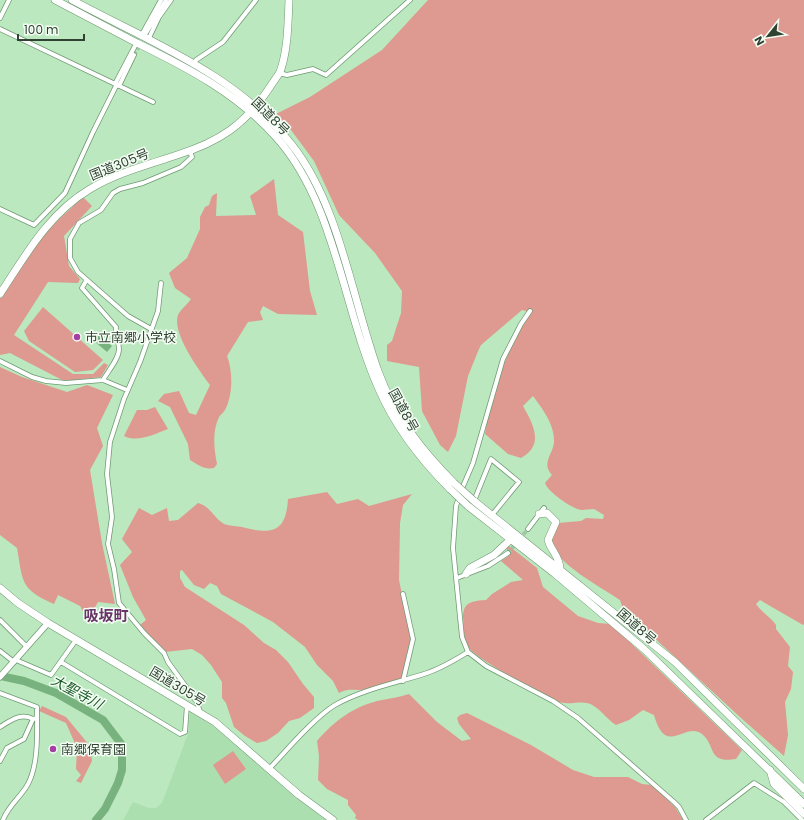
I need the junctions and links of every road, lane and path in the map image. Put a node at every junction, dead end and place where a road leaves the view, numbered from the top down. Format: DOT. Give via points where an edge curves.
graph roads {
  1 [pos="9,0"];
  2 [pos="55,0"];
  3 [pos="72,0"];
  4 [pos="161,0"];
  5 [pos="166,0"];
  6 [pos="171,0"];
  7 [pos="256,0"];
  8 [pos="289,0"];
  9 [pos="410,0"];
  10 [pos="0,18"];
  11 [pos="0,29"];
  12 [pos="143,38"];
  13 [pos="134,55"];
  14 [pos="195,64"];
  15 [pos="279,73"];
  16 [pos="117,85"];
  17 [pos="154,102"];
  18 [pos="254,109"];
  19 [pos="190,151"];
  20 [pos="0,209"];
  21 [pos="86,281"];
  22 [pos="160,283"];
  23 [pos="0,294"];
  24 [pos="530,312"];
  25 [pos="151,329"];
  26 [pos="0,361"];
  27 [pos="103,380"];
  28 [pos="128,390"];
  29 [pos="471,504"];
  30 [pos="542,511"];
  31 [pos="492,516"];
  32 [pos="528,529"];
  33 [pos="510,540"];
  34 [pos="508,553"];
  35 [pos="560,569"];
  36 [pos="466,574"];
  37 [pos="457,578"];
  38 [pos="0,588"];
  39 [pos="403,594"];
  40 [pos="0,620"];
  41 [pos="48,623"];
  42 [pos="76,639"];
  43 [pos="27,647"];
  44 [pos="0,651"];
  45 [pos="468,652"];
  46 [pos="15,661"];
  47 [pos="61,662"];
  48 [pos="0,677"];
  49 [pos="403,680"];
  50 [pos="0,693"];
  51 [pos="187,705"];
  52 [pos="200,712"];
  53 [pos="35,719"];
  54 [pos="737,722"];
  55 [pos="0,727"];
  56 [pos="0,761"];
  57 [pos="269,769"];
  58 [pos="770,770"];
  59 [pos="804,783"];
  60 [pos="804,789"];
  61 [pos="804,804"];
  62 [pos="804,814"];
  63 [pos="3,820"];
  64 [pos="333,820"];
  65 [pos="686,820"];
  66 [pos="706,820"];
  67 [pos="802,820"];
  1 -- 10 [label="street"];
  2 -- 12 [label="highway, 国道8号"];
  3 -- 12 [label="highway, 国道8号"];
  4 -- 12 [label="street"];
  5 -- 12 [label="street"];
  6 -- 12 [label="street"];
  7 -- 14 [label="street" via="223,42 196,60"];
  8 -- 15 [label="highway, 国道305号" via="285,52"];
  9 -- 15 [label="street" via="326,75 313,70 287,75"];
  11 -- 16 [label="street"];
  12 -- 14 [label="highway, 国道8号"];
  12 -- 16 [label="street"];
  12 -- 18 [label="highway, 国道8号"];
  13 -- 16 [label="street"];
  14 -- 18 [label="highway, 国道8号" via="238,91"];
  15 -- 18 [label="highway, 国道305号"];
  16 -- 17 [label="street"];
  16 -- 20 [label="street" via="62,196 34,225"];
  18 -- 19 [label="highway, 国道305号" via="228,133 206,146"];
  18 -- 29 [label="highway, 国道8号, bridge" via="288,151 314,196 322,214 362,343 387,407 414,450"];
  19 -- 21 [label="street" via="192,157 187,163 142,184 117,190 101,210 75,227 70,239 70,258"];
  19 -- 23 [label="highway, 国道305号" via="119,175 80,195 48,225"];
  21 -- 25 [label="street" via="128,316"];
  21 -- 27 [label="street" via="82,288 116,327 115,336 119,351"];
  22 -- 25 [label="street" via="158,311"];
  24 -- 37 [label="street" via="503,359 473,463 456,506 453,548"];
  25 -- 28 [label="street"];
  26 -- 27 [label="street" via="32,377 52,382"];
  27 -- 28 [label="street"];
  28 -- 52 [label="street" via="113,430 106,474 112,517 108,544 116,593 122,607 164,653 197,702"];
  29 -- 31 [label="highway, 国道8号"];
  29 -- 31 [label="street" via="491,459 519,482"];
  29 -- 33 [label="highway, 国道8号"];
  30 -- 32 [label="street"];
  30 -- 35 [label="highway" via="556,522 548,540 560,562"];
  31 -- 35 [label="highway, 国道8号"];
  33 -- 36 [label="highway" via="494,555 470,568"];
  33 -- 58 [label="highway, 国道8号" via="554,573 644,649"];
  34 -- 36 [label="street" via="488,566"];
  35 -- 54 [label="highway, 国道8号" via="674,662"];
  36 -- 37 [label="street"];
  37 -- 45 [label="street" via="462,637"];
  38 -- 41 [label="highway, 国道305号"];
  39 -- 49 [label="street" via="413,639"];
  40 -- 43 [label="street"];
  41 -- 42 [label="highway, 国道305号"];
  41 -- 43 [label="street"];
  42 -- 47 [label="street"];
  42 -- 51 [label="highway, 国道305号"];
  43 -- 46 [label="street"];
  44 -- 46 [label="street"];
  45 -- 49 [label="street" via="447,665"];
  45 -- 65 [label="street" via="486,666 553,701 578,718 674,802"];
  46 -- 47 [label="street" via="51,675"];
  46 -- 48 [label="street"];
  47 -- 51 [label="street" via="180,734 185,732"];
  49 -- 57 [label="street" via="335,705 300,736"];
  50 -- 53 [label="street" via="30,703 37,708"];
  51 -- 52 [label="highway, 国道305号"];
  52 -- 57 [label="highway, 国道305号"];
  53 -- 55 [label="street" via="21,716"];
  53 -- 56 [label="street" via="24,739 7,748"];
  53 -- 63 [label="street" via="36,757 32,774"];
  54 -- 59 [label="highway" via="747,725"];
  54 -- 60 [label="highway, 国道8号"];
  57 -- 64 [label="highway, 国道305号"];
  58 -- 61 [label="highway, 国道8号"];
  58 -- 62 [label="highway" via="774,784"];
  66 -- 67 [label="street" via="754,783 784,802"];
}
